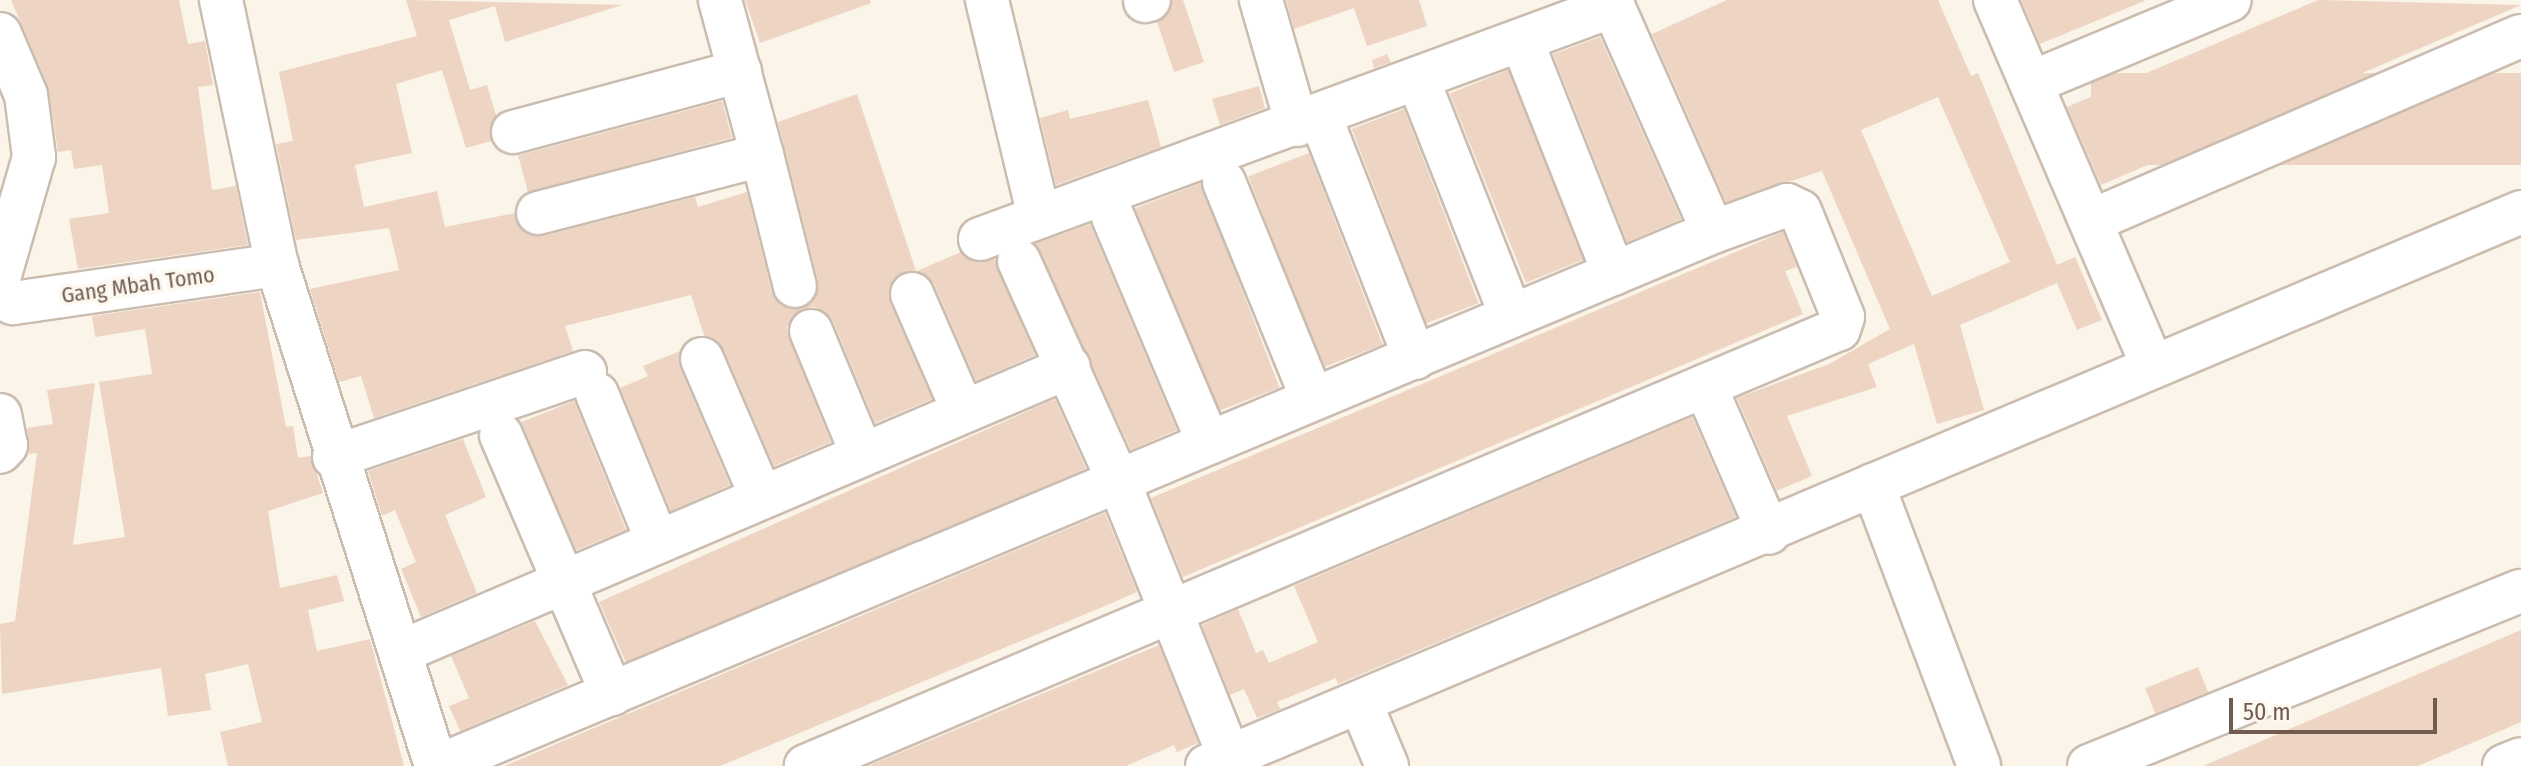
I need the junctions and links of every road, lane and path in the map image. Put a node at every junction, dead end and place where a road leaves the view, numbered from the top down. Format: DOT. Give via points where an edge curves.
graph roads {
  1 [pos="221,0"];
  2 [pos="720,0"];
  3 [pos="987,0"];
  4 [pos="1261,0"];
  5 [pos="1995,0"];
  6 [pos="2230,0"];
  7 [pos="0,34"];
  8 [pos="2521,36"];
  9 [pos="1523,44"];
  10 [pos="740,71"];
  11 [pos="1419,82"];
  12 [pos="2033,82"];
  13 [pos="1308,121"];
  14 [pos="513,132"];
  15 [pos="762,155"];
  16 [pos="1224,182"];
  17 [pos="2521,212"];
  18 [pos="538,213"];
  19 [pos="1039,217"];
  20 [pos="1113,217"];
  21 [pos="2091,221"];
  22 [pos="1713,232"];
  23 [pos="980,239"];
  24 [pos="1019,261"];
  25 [pos="277,265"];
  26 [pos="1614,274"];
  27 [pos="0,275"];
  28 [pos="795,286"];
  29 [pos="912,294"];
  30 [pos="0,297"];
  31 [pos="1511,316"];
  32 [pos="811,331"];
  33 [pos="1415,358"];
  34 [pos="702,359"];
  35 [pos="2152,364"];
  36 [pos="1069,367"];
  37 [pos="1705,386"];
  38 [pos="1312,398"];
  39 [pos="963,411"];
  40 [pos="0,415"];
  41 [pos="501,435"];
  42 [pos="1208,442"];
  43 [pos="0,452"];
  44 [pos="862,454"];
  45 [pos="334,457"];
  46 [pos="1118,480"];
  47 [pos="1868,488"];
  48 [pos="761,496"];
  49 [pos="1785,525"];
  50 [pos="657,540"];
  51 [pos="565,582"];
  52 [pos="2521,591"];
  53 [pos="1171,611"];
  54 [pos="400,652"];
  55 [pos="612,694"];
  56 [pos="1361,704"];
  57 [pos="2521,759"];
  58 [pos="1218,761"];
  59 [pos="437,766"];
  60 [pos="806,766"];
  61 [pos="1387,766"];
  62 [pos="1979,766"];
  63 [pos="2089,766"];
  64 [pos="2504,766"];
  1 -- 25 [label="street"];
  2 -- 10 [label="street"];
  3 -- 19 [label="street"];
  4 -- 13 [label="street"];
  5 -- 12 [label="street"];
  6 -- 12 [label="street"];
  7 -- 27 [label="street" via="26,95 34,157"];
  8 -- 21 [label="street"];
  9 -- 11 [label="street"];
  9 -- 22 [label="street" via="1616,8"];
  9 -- 26 [label="street"];
  10 -- 14 [label="street"];
  10 -- 15 [label="street"];
  11 -- 13 [label="street"];
  11 -- 31 [label="street"];
  12 -- 21 [label="street"];
  13 -- 19 [label="street"];
  13 -- 33 [label="street"];
  15 -- 18 [label="street"];
  15 -- 28 [label="street"];
  16 -- 38 [label="street"];
  17 -- 35 [label="street"];
  19 -- 23 [label="street"];
  20 -- 42 [label="street"];
  21 -- 35 [label="street"];
  22 -- 26 [label="street"];
  22 -- 37 [label="street" via="1794,206 1843,325"];
  24 -- 36 [label="street"];
  25 -- 30 [label="street, Gang Mbah Tomo" via="13,303"];
  25 -- 45 [label="street"];
  26 -- 31 [label="street"];
  29 -- 39 [label="street"];
  31 -- 33 [label="street"];
  32 -- 44 [label="street"];
  33 -- 38 [label="street"];
  34 -- 48 [label="street"];
  35 -- 47 [label="street"];
  36 -- 39 [label="street"];
  36 -- 46 [label="street"];
  37 -- 49 [label="street"];
  37 -- 53 [label="street"];
  38 -- 42 [label="street"];
  39 -- 44 [label="street"];
  40 -- 43 [label="street" via="6,445"];
  41 -- 51 [label="street"];
  42 -- 46 [label="street"];
  44 -- 48 [label="street"];
  45 -- 50 [label="street" via="591,383"];
  45 -- 54 [label="street"];
  46 -- 53 [label="street"];
  46 -- 55 [label="street"];
  47 -- 49 [label="street"];
  47 -- 62 [label="street"];
  48 -- 50 [label="street"];
  49 -- 56 [label="street"];
  50 -- 51 [label="street"];
  51 -- 54 [label="street"];
  51 -- 55 [label="street"];
  52 -- 63 [label="street"];
  53 -- 58 [label="street"];
  53 -- 60 [label="street"];
  54 -- 59 [label="street"];
  55 -- 59 [label="street"];
  56 -- 58 [label="street"];
  56 -- 61 [label="street"];
  57 -- 64 [label="street"];
}
